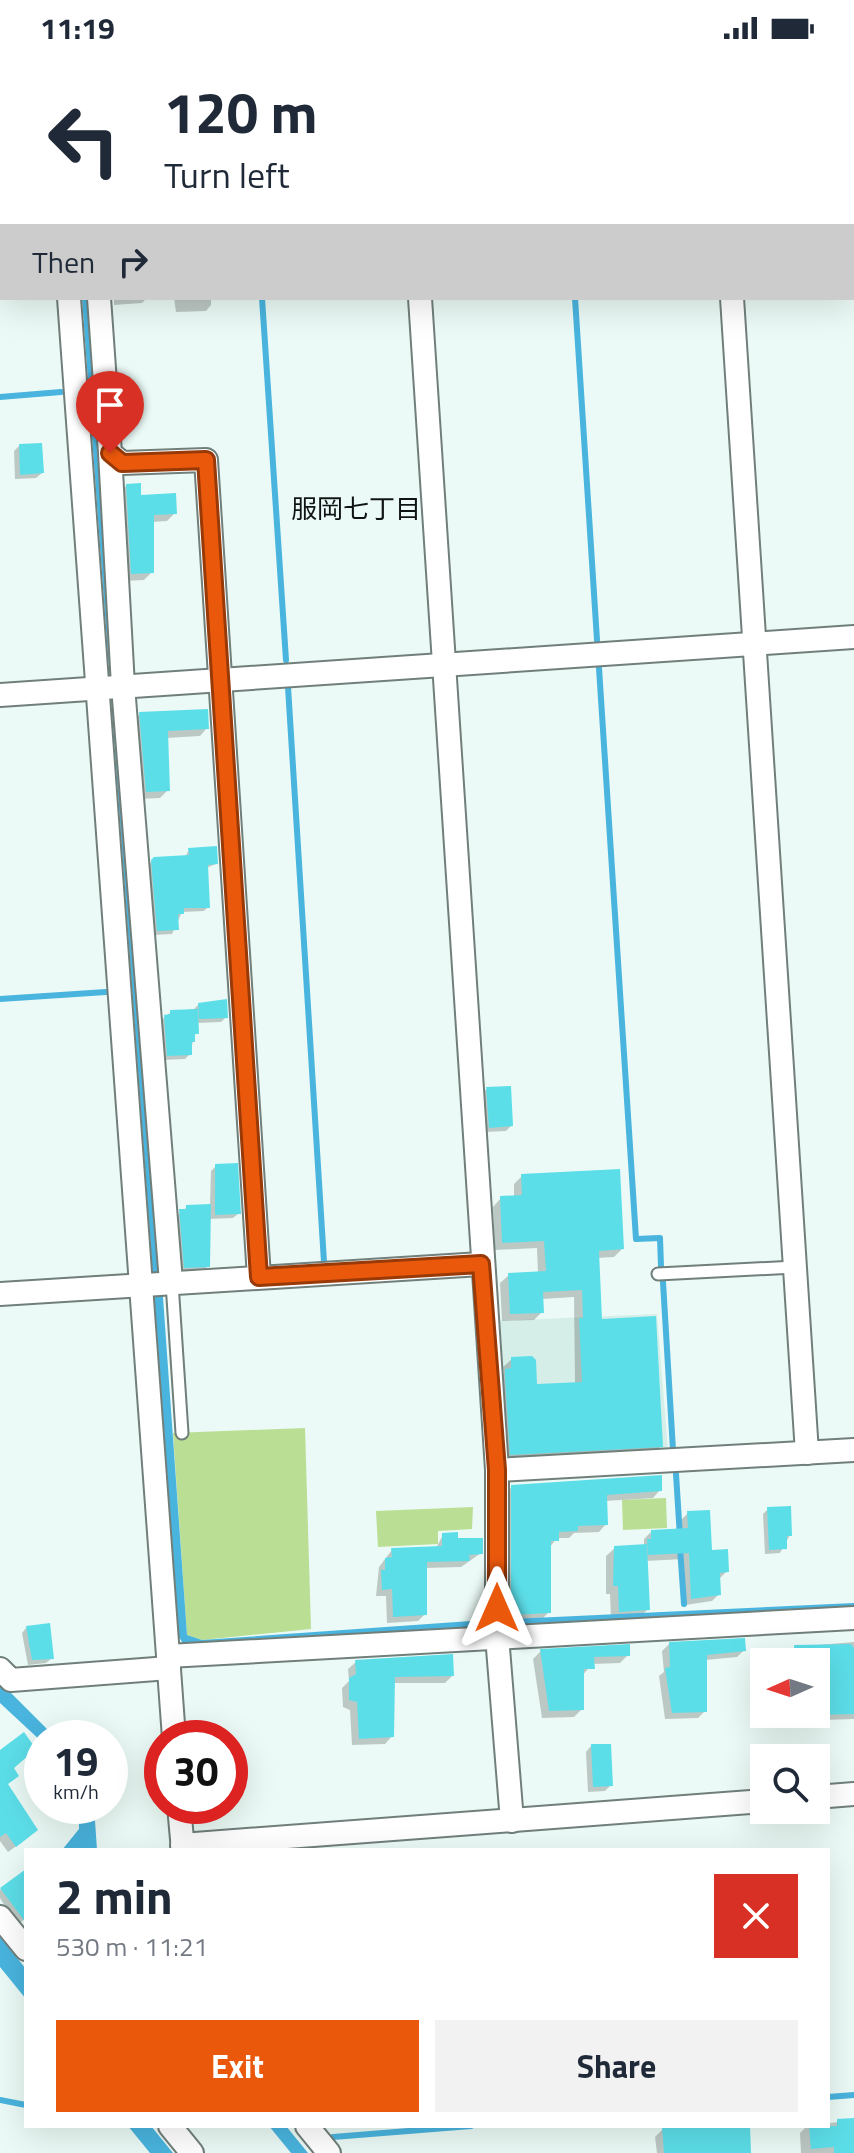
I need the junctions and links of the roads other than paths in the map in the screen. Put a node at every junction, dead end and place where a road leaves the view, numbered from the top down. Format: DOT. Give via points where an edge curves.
graph roads {
  1 [pos="69,300"];
  2 [pos="99,300"];
  3 [pos="420,300"];
  4 [pos="732,300"];
  5 [pos="110,453"];
  6 [pos="854,637"];
  7 [pos="755,644"];
  8 [pos="443,664"];
  9 [pos="221,679"];
  10 [pos="122,686"];
  11 [pos="97,688"];
  12 [pos="0,695"];
  13 [pos="481,1264"];
  14 [pos="795,1267"];
  15 [pos="658,1274"];
  16 [pos="259,1277"];
  17 [pos="171,1282"];
  18 [pos="141,1284"];
  19 [pos="0,1294"];
  20 [pos="182,1433"];
  21 [pos="854,1450"];
  22 [pos="807,1453"];
  23 [pos="497,1470"];
  24 [pos="854,1618"];
  25 [pos="497,1636"];
  26 [pos="169,1662"];
  27 [pos="4,1681"];
  28 [pos="173,1720"];
  29 [pos="854,1794"];
  30 [pos="830,1796"];
  31 [pos="750,1802"];
  32 [pos="512,1821"];
  33 [pos="180,1824"];
  34 [pos="182,1847"];
  35 [pos="0,1917"];
  36 [pos="24,1947"];
  37 [pos="172,2128"];
  38 [pos="309,2128"];
  39 [pos="192,2153"];
  40 [pos="329,2153"];
  1 -- 11 [label="street"];
  2 -- 5 [label="street"];
  3 -- 8 [label="street"];
  4 -- 7 [label="street"];
  5 -- 9 [label="street" via="122,463 206,460"];
  5 -- 10 [label="street"];
  6 -- 7 [label="street"];
  7 -- 8 [label="street"];
  7 -- 14 [label="street"];
  8 -- 9 [label="street"];
  8 -- 13 [label="street"];
  9 -- 10 [label="street"];
  9 -- 16 [label="street"];
  10 -- 11 [label="street"];
  10 -- 17 [label="street"];
  11 -- 12 [label="street"];
  11 -- 18 [label="street"];
  13 -- 16 [label="street"];
  13 -- 23 [label="street"];
  14 -- 15 [label="lane"];
  14 -- 22 [label="street"];
  16 -- 17 [label="street"];
  17 -- 18 [label="street"];
  17 -- 20 [label="lane"];
  18 -- 19 [label="street"];
  18 -- 26 [label="street"];
  21 -- 22 [label="street"];
  22 -- 23 [label="street"];
  23 -- 25 [label="street"];
  24 -- 25 [label="street"];
  25 -- 26 [label="street"];
  25 -- 32 [label="street"];
  26 -- 27 [label="street"];
  26 -- 28 [label="street"];
  29 -- 30 [label="street"];
  31 -- 32 [label="street"];
  32 -- 34 [label="street"];
  33 -- 34 [label="street"];
  35 -- 36 [label="street"];
  37 -- 39 [label="street"];
  38 -- 40 [label="street"];
}
